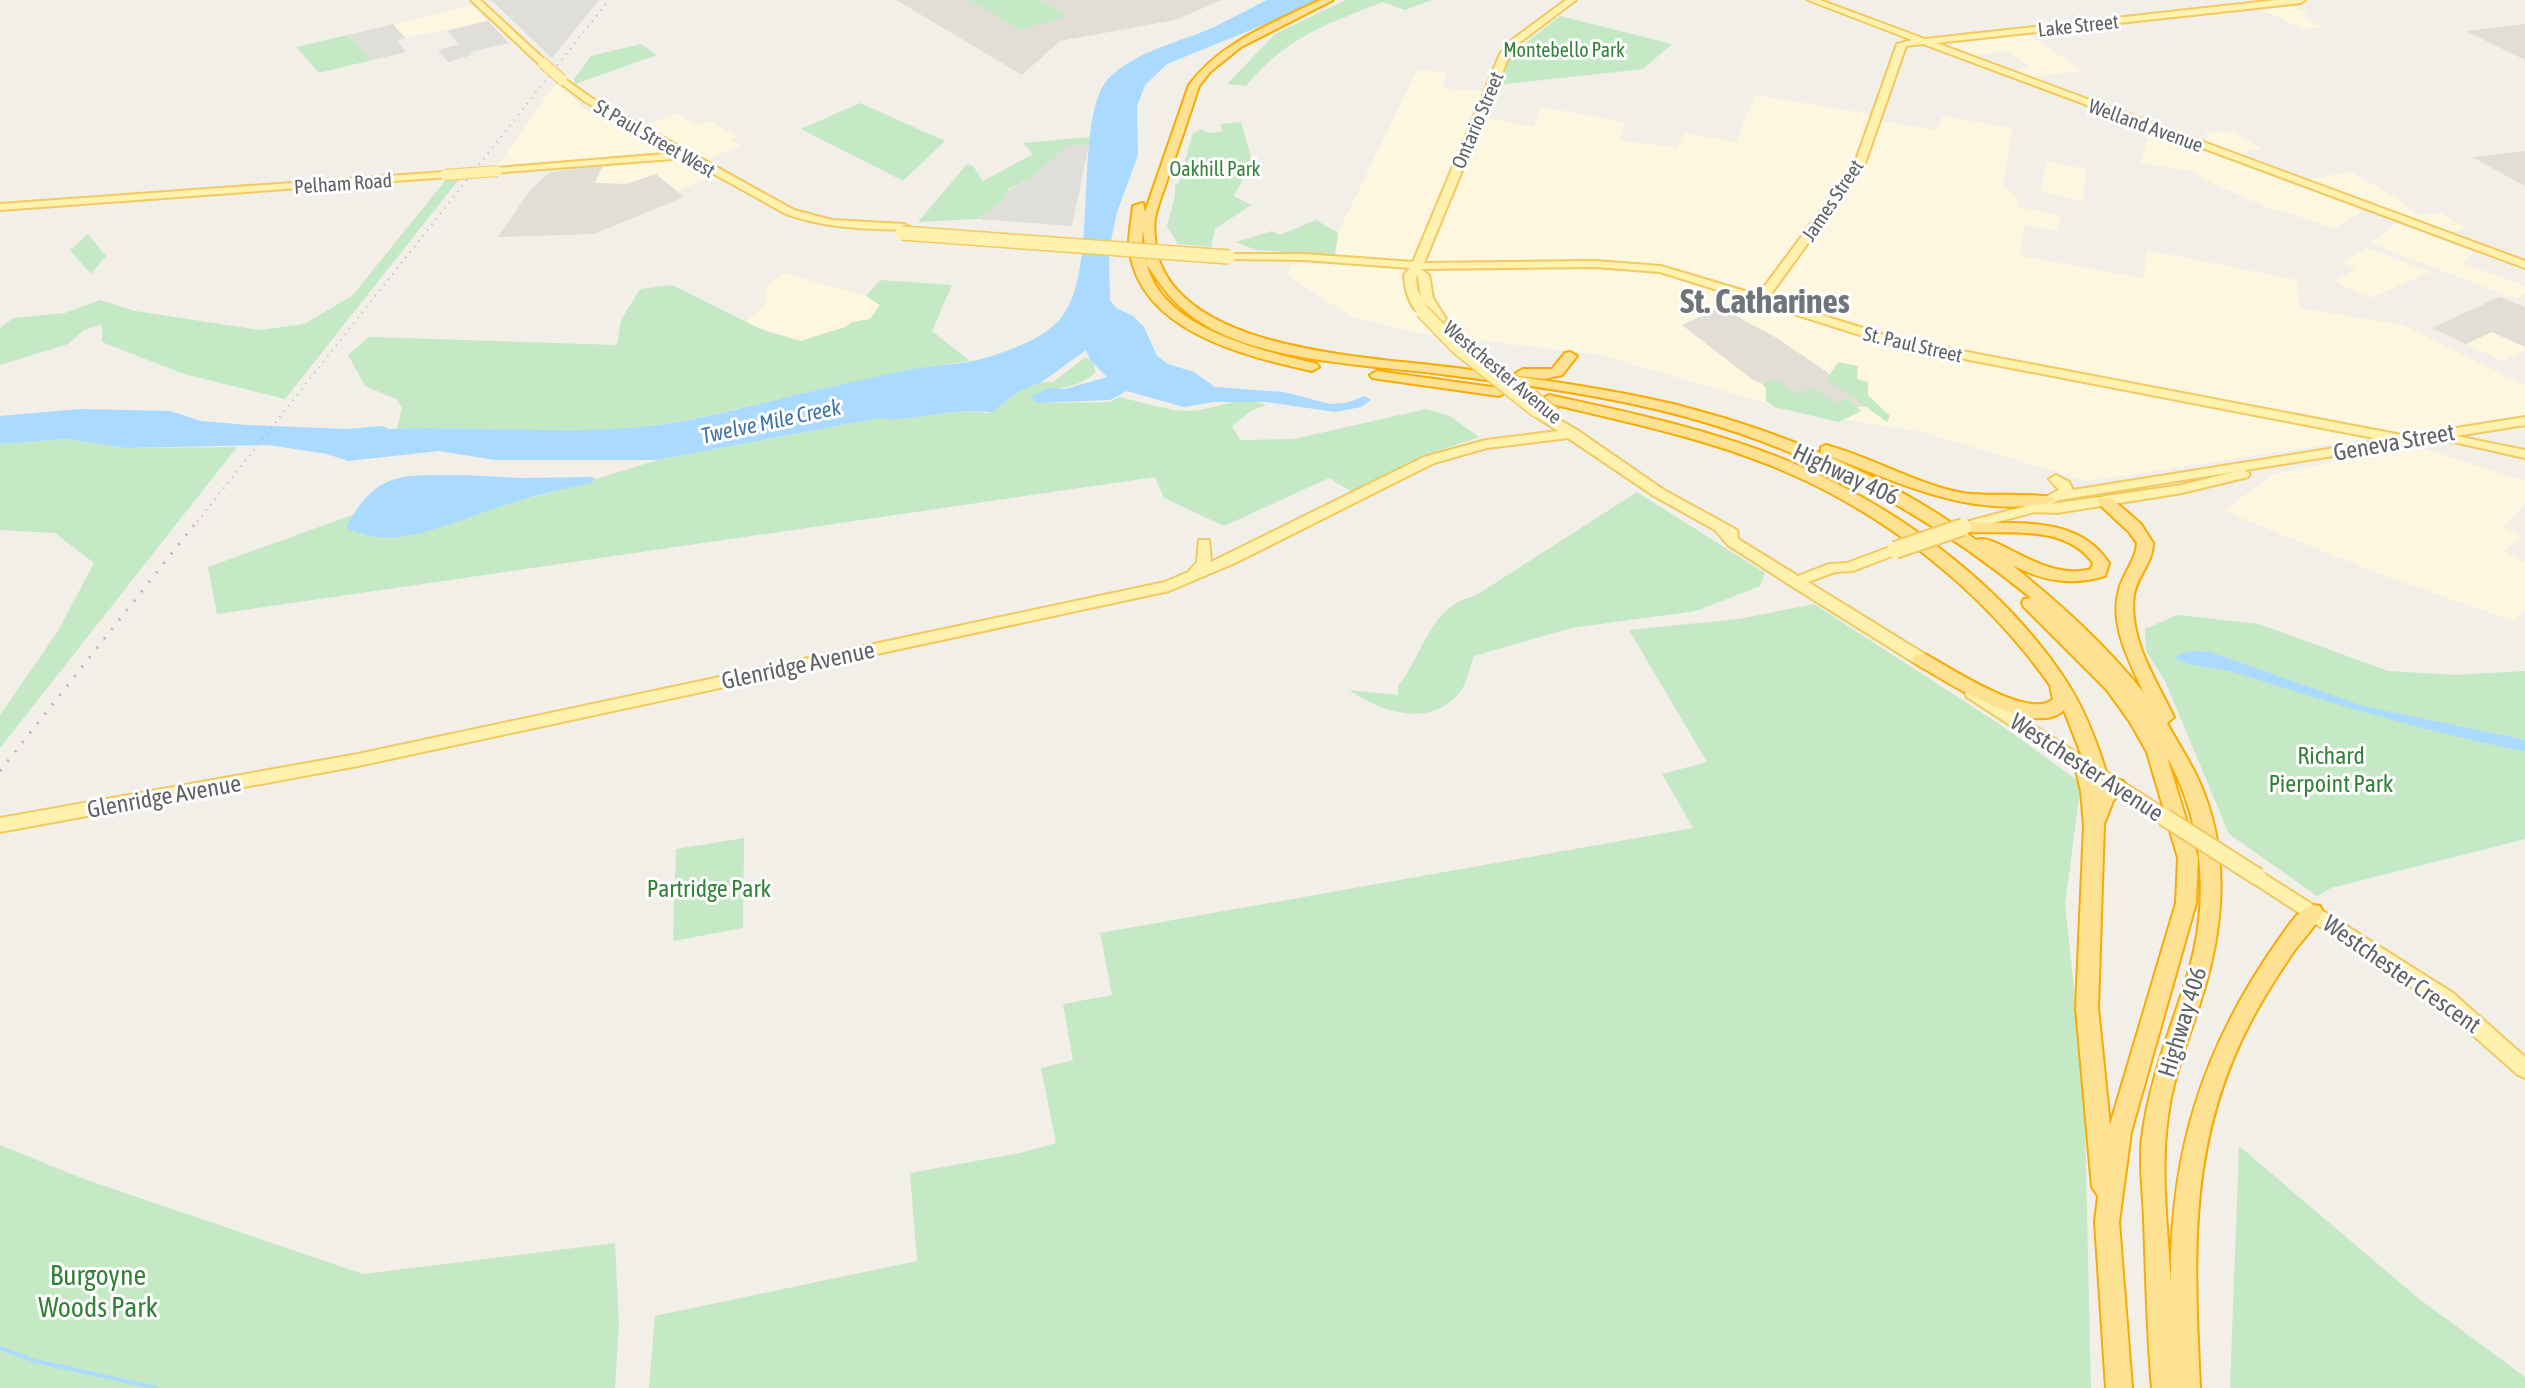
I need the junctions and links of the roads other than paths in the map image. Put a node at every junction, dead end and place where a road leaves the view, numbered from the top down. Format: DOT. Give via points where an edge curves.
graph roads {
  1 [pos="475,0"];
  2 [pos="1313,0"];
  3 [pos="1328,0"];
  4 [pos="1572,0"];
  5 [pos="1812,0"];
  6 [pos="2301,0"];
  7 [pos="1921,42"];
  8 [pos="1902,44"];
  9 [pos="685,155"];
  10 [pos="0,207"];
  11 [pos="2525,265"];
  12 [pos="1415,268"];
  13 [pos="1760,301"];
  14 [pos="1266,344"];
  15 [pos="1570,356"];
  16 [pos="1640,402"];
  17 [pos="1539,408"];
  18 [pos="2525,421"];
  19 [pos="2476,428"];
  20 [pos="1572,433"];
  21 [pos="2432,437"];
  22 [pos="1521,439"];
  23 [pos="2412,441"];
  24 [pos="2523,454"];
  25 [pos="2263,465"];
  26 [pos="1858,477"];
  27 [pos="2056,479"];
  28 [pos="2090,491"];
  29 [pos="2046,501"];
  30 [pos="2105,501"];
  31 [pos="1988,526"];
  32 [pos="1963,527"];
  33 [pos="1204,543"];
  34 [pos="1189,579"];
  35 [pos="1806,584"];
  36 [pos="1921,659"];
  37 [pos="2058,683"];
  38 [pos="2091,770"];
  39 [pos="2193,785"];
  40 [pos="2116,786"];
  41 [pos="0,825"];
  42 [pos="2094,826"];
  43 [pos="2313,912"];
  44 [pos="2525,1069"];
  45 [pos="2107,1222"];
  46 [pos="2119,1388"];
  47 [pos="2165,1388"];
  48 [pos="2187,1388"];
  1 -- 9 [label="main road, St Paul Street West, bridge" via="587,99"];
  2 -- 17 [label="highway, Highway 406" via="1208,56 1181,86 1138,208 1136,260 1157,296 1213,337 1288,362"];
  3 -- 14 [label="highway, Highway 406" via="1233,49 1202,74 1183,112 1148,220 1150,262 1173,295 1208,320"];
  4 -- 12 [label="main road, Ontario Street" via="1505,54"];
  5 -- 7 [label="main road, Welland Avenue"];
  6 -- 7 [label="main road, Lake Street"];
  7 -- 8 [label="main road, Lake Street"];
  7 -- 11 [label="main road, Welland Avenue"];
  8 -- 13 [label="main road, James Street" via="1859,166"];
  9 -- 10 [label="main road, Pelham Road, bridge"];
  9 -- 12 [label="main road, St Paul Street West, bridge" via="790,212 872,231"];
  12 -- 13 [label="main road, St. Paul Street" via="1656,268"];
  12 -- 17 [label="main road, Westchester Avenue, bridge" via="1411,289 1422,311 1458,348"];
  12 -- 20 [label="main road, Westchester Avenue, bridge" via="1423,275 1427,298 1440,319 1567,423"];
  13 -- 23 [label="main road, St. Paul Street" via="1892,341"];
  14 -- 15 [label="highway" via="1535,374 1562,371"];
  14 -- 16 [label="highway, Highway 406"];
  16 -- 26 [label="highway, Highway 406" via="1748,431"];
  16 -- 29 [label="highway" via="1769,429 1960,498"];
  17 -- 20 [label="main road, Westchester Avenue"];
  17 -- 22 [label="main road" via="1544,432"];
  17 -- 37 [label="highway" via="1711,438 1781,464 1850,499 1896,527 1979,593"];
  17 -- 45 [label="highway, Highway 406" via="1690,422 1758,444 1878,498 1959,549 2037,609 2137,718 2156,752 2188,858 2186,903 2119,1132"];
  18 -- 19 [label="main road, Geneva Street"];
  19 -- 21 [label="main road, Geneva Street"];
  19 -- 24 [label="main road"];
  20 -- 22 [label="main road, Glenridge Avenue"];
  20 -- 35 [label="main road, Westchester Avenue" via="1616,466 1722,529 1733,542"];
  21 -- 23 [label="main road, Geneva Street"];
  21 -- 24 [label="main road"];
  22 -- 34 [label="main road, Glenridge Avenue" via="1429,460"];
  23 -- 25 [label="main road, Geneva Street"];
  25 -- 28 [label="main road, Geneva Street"];
  25 -- 30 [label="main road, Geneva Street" via="2211,484"];
  26 -- 31 [label="highway" via="2048,575 2074,579 2099,572 2098,556 2077,538"];
  26 -- 39 [label="highway, Highway 406" via="1969,544 2056,610 2154,715"];
  27 -- 29 [label="main road" via="2066,491"];
  28 -- 29 [label="main road, Geneva Street"];
  28 -- 30 [label="main road"];
  29 -- 30 [label="main road, Geneva Street" via="2057,509"];
  29 -- 31 [label="main road, Geneva Street"];
  30 -- 39 [label="highway" via="2145,543 2126,595 2126,614 2135,649"];
  31 -- 32 [label="highway"];
  32 -- 35 [label="main road, bridge" via="1848,568 1844,575"];
  33 -- 34 [label="main road" via="1204,563"];
  34 -- 41 [label="main road, Glenridge Avenue" via="358,760"];
  35 -- 36 [label="main road, Westchester Avenue" via="1850,618"];
  36 -- 37 [label="highway" via="2024,711 2047,713 2060,706"];
  36 -- 38 [label="main road, Westchester Avenue"];
  37 -- 38 [label="highway" via="2084,731"];
  38 -- 40 [label="main road, Westchester Avenue"];
  38 -- 42 [label="highway"];
  39 -- 47 [label="highway, Highway 406" via="2207,824 2214,889 2199,975 2164,1080 2153,1143 2157,1309"];
  40 -- 42 [label="highway" via="2105,797"];
  40 -- 43 [label="main road, Westchester Avenue, bridge"];
  42 -- 45 [label="highway" via="2087,1008"];
  43 -- 44 [label="main road, Westchester Crescent" via="2446,999"];
  43 -- 48 [label="highway" via="2256,992 2203,1105 2185,1205"];
  45 -- 46 [label="highway, Highway 406"];
}
